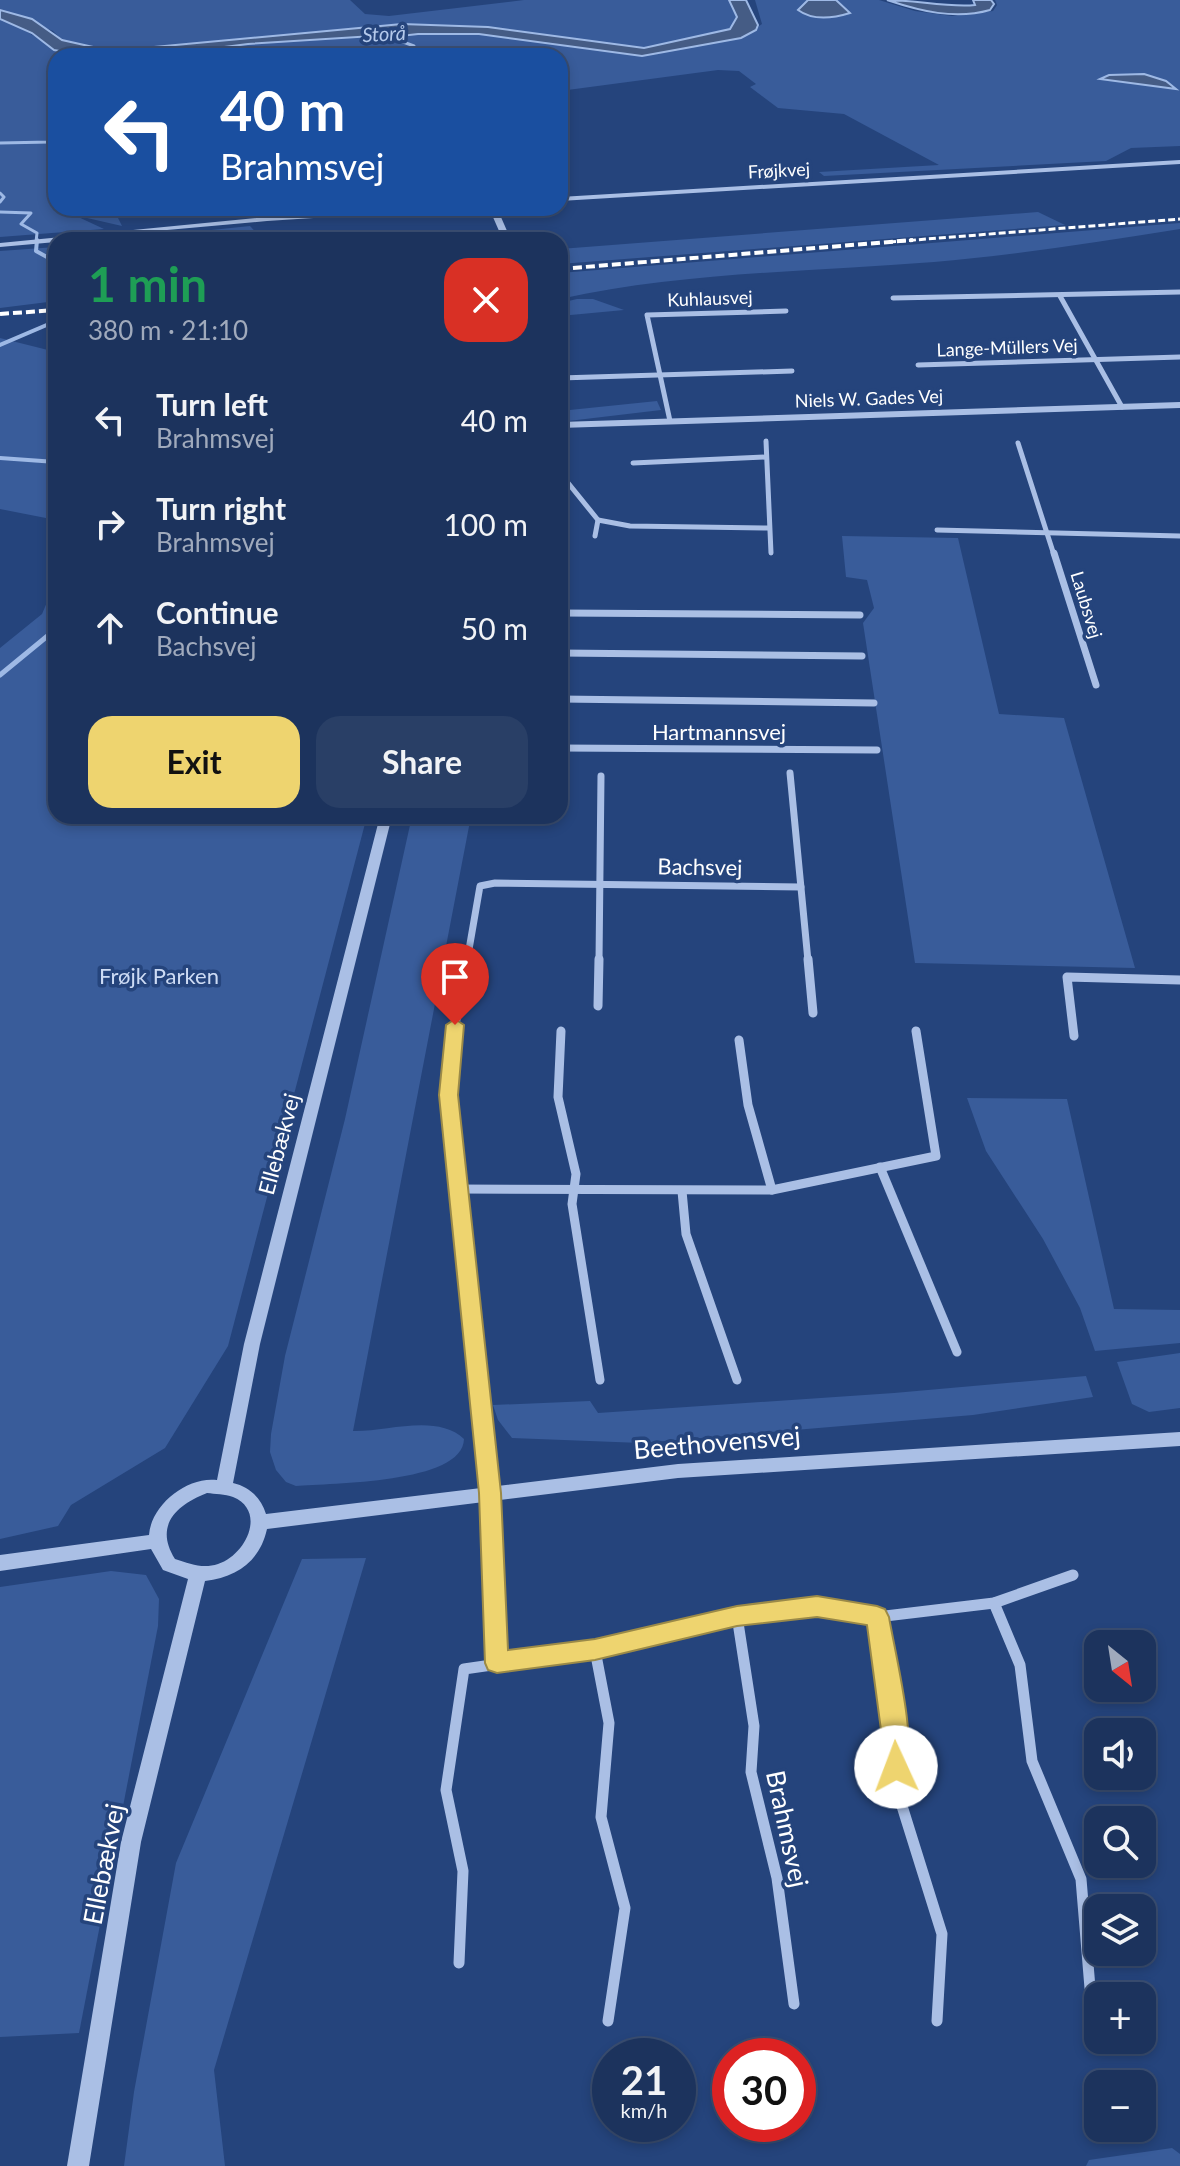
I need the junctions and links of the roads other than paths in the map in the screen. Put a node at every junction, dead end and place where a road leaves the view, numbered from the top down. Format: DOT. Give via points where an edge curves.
graph roads {
  1 [pos="1180,162"];
  2 [pos="568,197"];
  3 [pos="297,216"];
  4 [pos="313,216"];
  5 [pos="267,219"];
  6 [pos="133,232"];
  7 [pos="48,240"];
  8 [pos="0,245"];
  9 [pos="1180,292"];
  10 [pos="1060,296"];
  11 [pos="893,298"];
  12 [pos="786,311"];
  13 [pos="1180,357"];
  14 [pos="1096,360"];
  15 [pos="918,365"];
  16 [pos="792,371"];
  17 [pos="660,375"];
  18 [pos="568,378"];
  19 [pos="1180,405"];
  20 [pos="1122,407"];
  21 [pos="670,421"];
  22 [pos="568,425"];
  23 [pos="766,441"];
  24 [pos="1018,443"];
  25 [pos="765,457"];
  26 [pos="633,463"];
  27 [pos="568,483"];
  28 [pos="598,520"];
  29 [pos="768,528"];
  30 [pos="937,530"];
  31 [pos="1050,533"];
  32 [pos="595,536"];
  33 [pos="1180,536"];
  34 [pos="771,553"];
  35 [pos="568,613"];
  36 [pos="860,615"];
  37 [pos="568,653"];
  38 [pos="862,656"];
  39 [pos="1096,685"];
  40 [pos="568,699"];
  41 [pos="874,703"];
  42 [pos="568,748"];
  43 [pos="877,750"];
  44 [pos="790,773"];
  45 [pos="601,776"];
  46 [pos="384,824"];
  47 [pos="598,884"];
  48 [pos="801,887"];
  49 [pos="1180,980"];
  50 [pos="598,1006"];
  51 [pos="813,1013"];
  52 [pos="561,1031"];
  53 [pos="916,1031"];
  54 [pos="1074,1036"];
  55 [pos="739,1040"];
  56 [pos="880,1167"];
  57 [pos="457,1189"];
  58 [pos="575,1189"];
  59 [pos="772,1190"];
  60 [pos="682,1191"];
  61 [pos="957,1352"];
  62 [pos="600,1380"];
  63 [pos="737,1380"];
  64 [pos="1180,1439"];
  65 [pos="224,1486"];
  66 [pos="490,1493"];
  67 [pos="262,1522"];
  68 [pos="156,1541"];
  69 [pos="0,1563"];
  70 [pos="198,1575"];
  71 [pos="1073,1575"];
  72 [pos="994,1603"];
  73 [pos="737,1616"];
  74 [pos="877,1617"];
  75 [pos="595,1650"];
  76 [pos="497,1663"];
  77 [pos="459,1963"];
  78 [pos="1090,1982"];
  79 [pos="794,2004"];
  80 [pos="608,2021"];
  81 [pos="937,2021"];
  82 [pos="78,2166"];
  1 -- 2 [label="street, Frøjkvej"];
  3 -- 5 [label="street"];
  4 -- 5 [label="street"];
  5 -- 6 [label="street"];
  7 -- 8 [label="street"];
  9 -- 10 [label="street"];
  10 -- 11 [label="street"];
  10 -- 14 [label="street, Lange-Müllers Vej"];
  12 -- 17 [label="street, Kuhlausvej" via="647,315"];
  13 -- 14 [label="street, Lange-Müllers Vej"];
  14 -- 15 [label="street, Lange-Müllers Vej"];
  14 -- 20 [label="street, Lange-Müllers Vej"];
  16 -- 17 [label="street"];
  17 -- 18 [label="street"];
  17 -- 21 [label="street, Kuhlausvej"];
  19 -- 20 [label="street, Niels W. Gades Vej"];
  20 -- 21 [label="street, Niels W. Gades Vej"];
  21 -- 22 [label="street, Niels W. Gades Vej"];
  23 -- 25 [label="street"];
  24 -- 31 [label="street, Laubsvej"];
  25 -- 26 [label="street"];
  25 -- 29 [label="street"];
  27 -- 28 [label="street"];
  28 -- 29 [label="street" via="630,526"];
  28 -- 32 [label="street"];
  29 -- 34 [label="street"];
  30 -- 31 [label="street"];
  31 -- 33 [label="street"];
  31 -- 39 [label="street, Laubsvej"];
  35 -- 36 [label="street"];
  37 -- 38 [label="street"];
  40 -- 41 [label="street, Hartmannsvej"];
  42 -- 43 [label="street, Hartmannsvej"];
  44 -- 48 [label="street"];
  45 -- 47 [label="street"];
  46 -- 65 [label="street, Ellebækvej" via="252,1344"];
  47 -- 48 [label="street, Bachsvej"];
  47 -- 50 [label="street"];
  47 -- 57 [label="street, Bachsvej" via="480,886 455,1025 449,1095"];
  48 -- 51 [label="street"];
  49 -- 54 [label="street" via="1067,977"];
  52 -- 58 [label="street" via="558,1097"];
  53 -- 56 [label="street" via="936,1156"];
  55 -- 59 [label="street" via="748,1105"];
  56 -- 59 [label="street"];
  56 -- 61 [label="street"];
  57 -- 58 [label="street"];
  57 -- 66 [label="street, Bachsvej"];
  58 -- 60 [label="street"];
  58 -- 62 [label="street" via="572,1204"];
  59 -- 60 [label="street"];
  60 -- 63 [label="street" via="686,1234"];
  64 -- 66 [label="street, Beethovensvej" via="694,1470"];
  65 -- 67 [label="street" via="250,1498"];
  65 -- 68 [label="street" via="207,1486 175,1500 163,1512"];
  66 -- 67 [label="street, Beethovensvej"];
  66 -- 76 [label="street"];
  67 -- 70 [label="street" via="250,1554 217,1574"];
  68 -- 69 [label="street"];
  68 -- 70 [label="street" via="169,1565"];
  70 -- 82 [label="street, Ellebækvej" via="131,1842"];
  71 -- 72 [label="street"];
  72 -- 74 [label="street"];
  72 -- 78 [label="street" via="1020,1665 1032,1761 1081,1879"];
  73 -- 74 [label="street" via="817,1607"];
  73 -- 75 [label="street"];
  73 -- 79 [label="street, Brahmsvej" via="754,1726 751,1772 777,1878"];
  74 -- 81 [label="street" via="895,1720 897,1790 942,1934"];
  75 -- 76 [label="street"];
  75 -- 80 [label="street" via="609,1723 601,1817 625,1908"];
  76 -- 77 [label="street" via="464,1669 446,1790 463,1871"];
}
